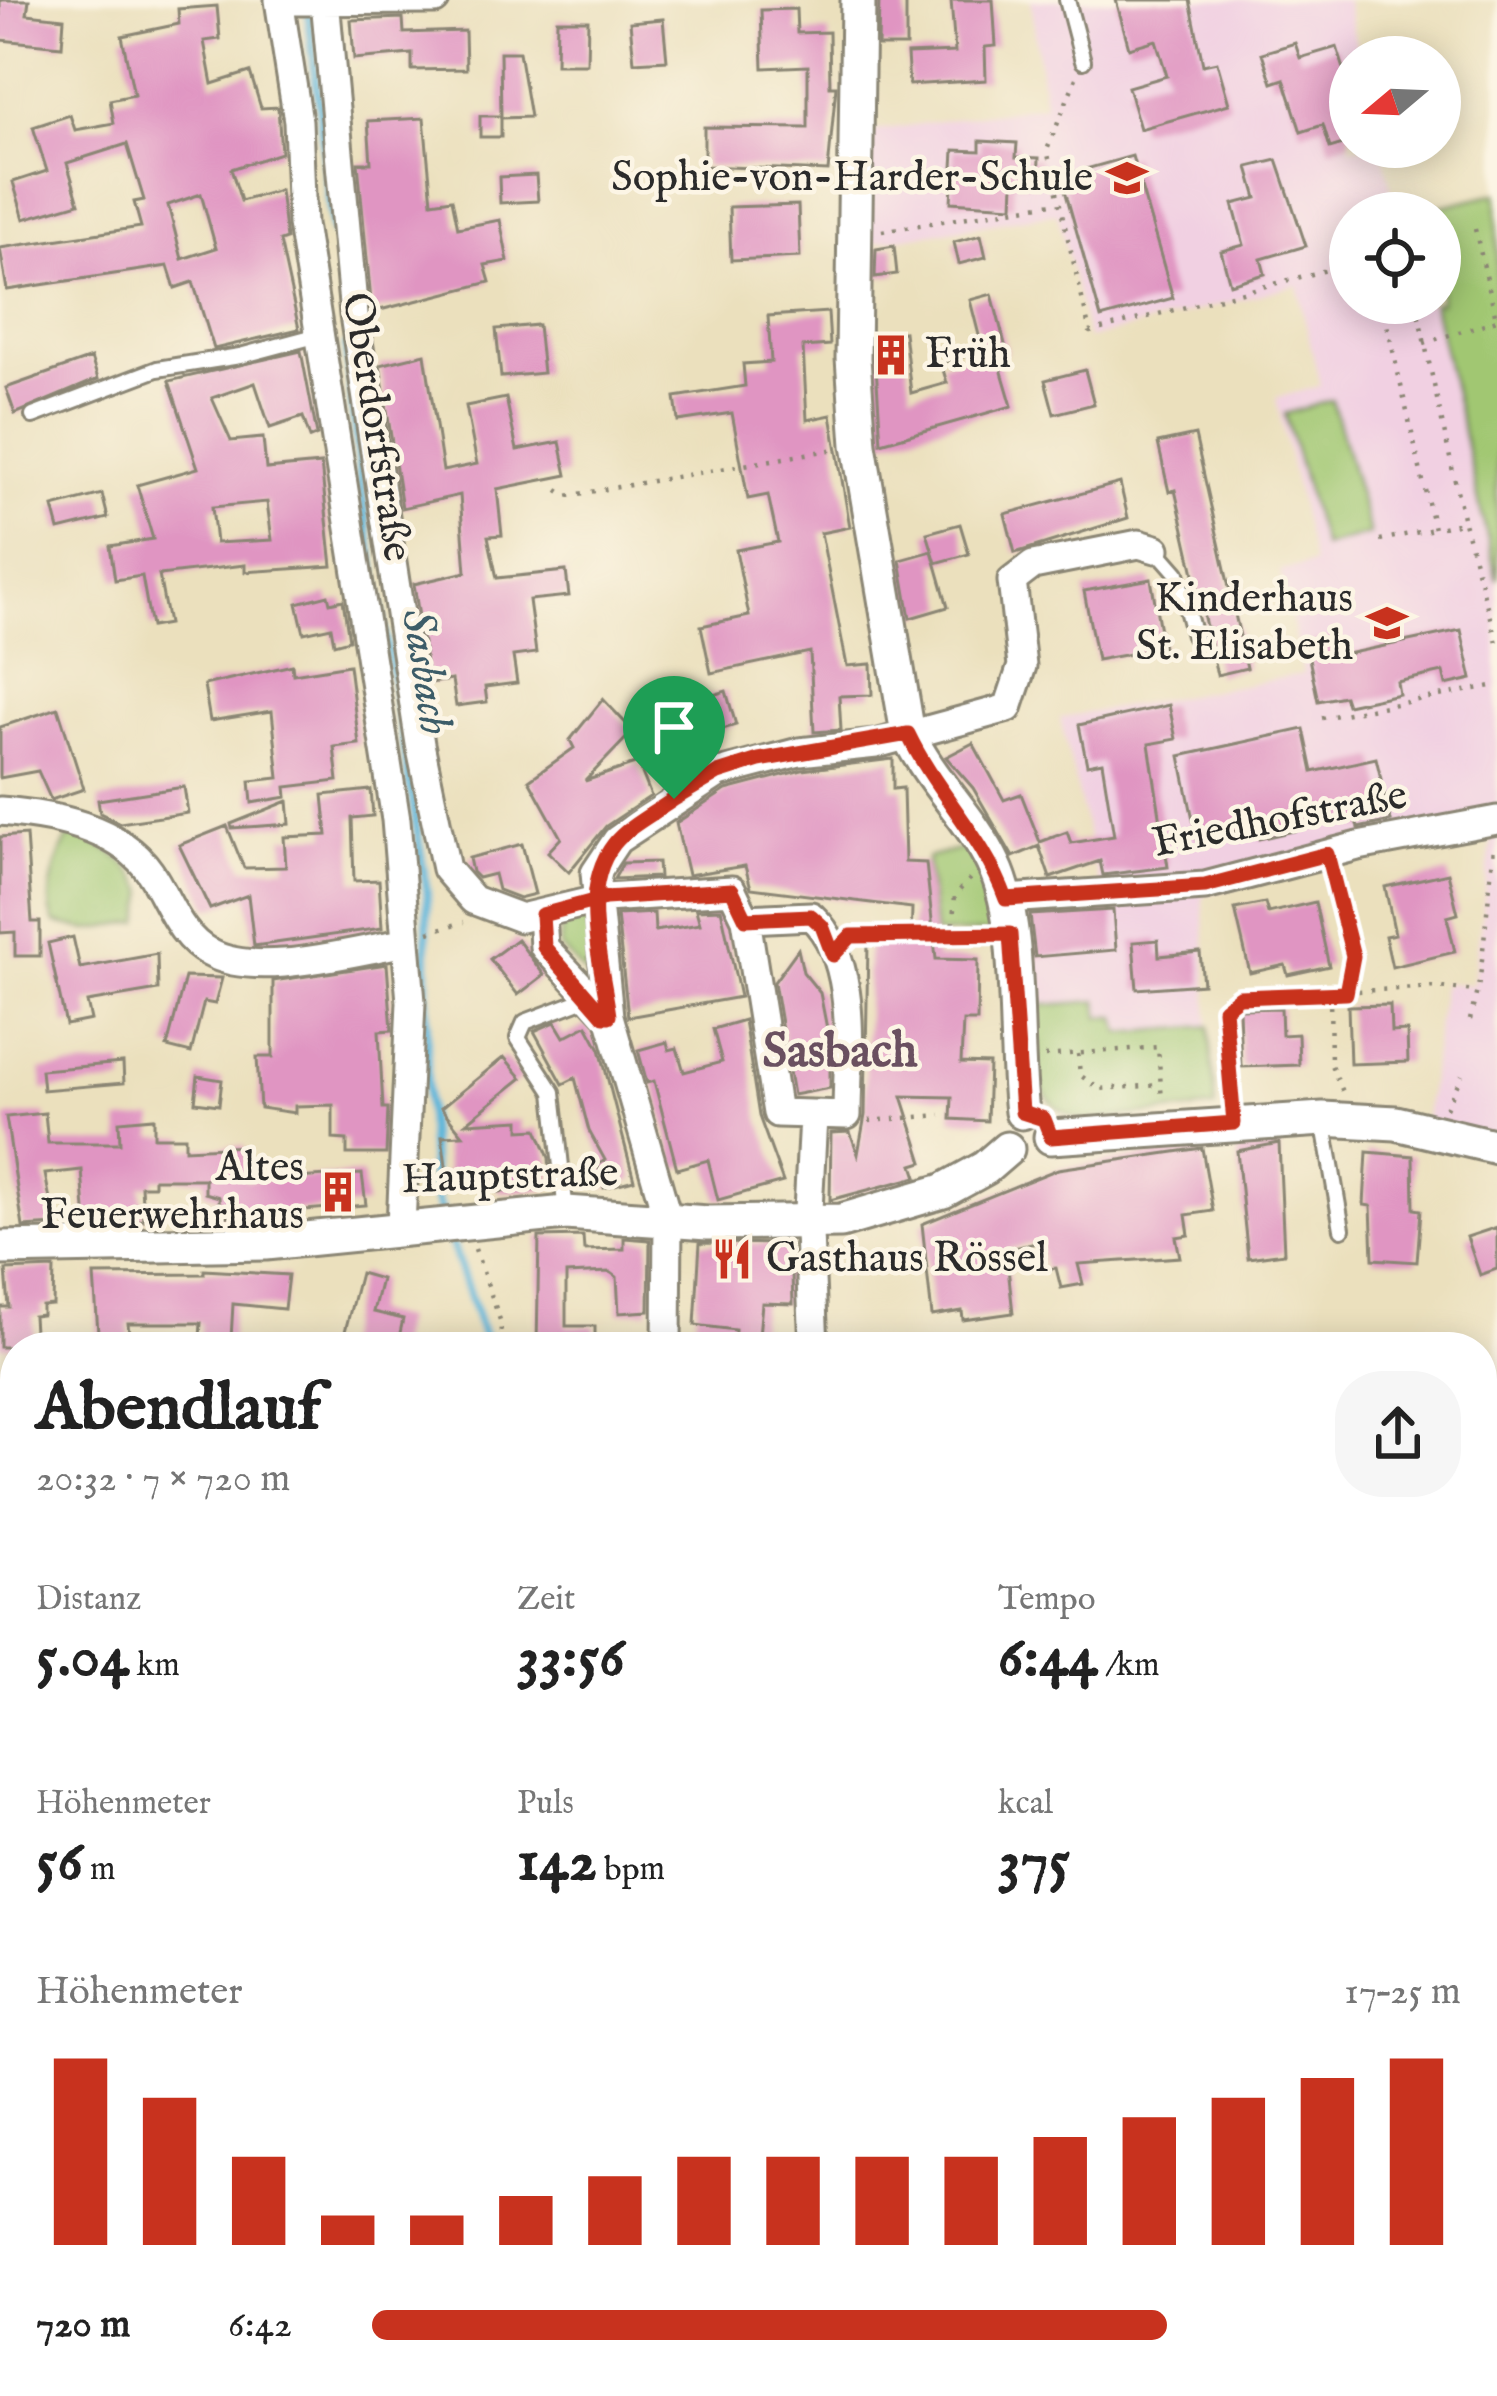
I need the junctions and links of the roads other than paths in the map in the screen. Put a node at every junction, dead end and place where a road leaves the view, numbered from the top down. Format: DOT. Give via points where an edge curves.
graph roads {
  1 [pos="435,0"];
  2 [pos="858,0"];
  3 [pos="1067,0"];
  4 [pos="279,1"];
  5 [pos="325,1"];
  6 [pos="1083,61"];
  7 [pos="320,335"];
  8 [pos="33,416"];
  9 [pos="1156,549"];
  10 [pos="1194,636"];
  11 [pos="908,734"];
  12 [pos="0,811"];
  13 [pos="1497,820"];
  14 [pos="595,899"];
  15 [pos="1006,899"];
  16 [pos="542,915"];
  17 [pos="746,919"];
  18 [pos="411,939"];
  19 [pos="599,1007"];
  20 [pos="1022,1112"];
  21 [pos="813,1117"];
  22 [pos="1339,1120"];
  23 [pos="1051,1137"];
  24 [pos="1497,1147"];
  25 [pos="1006,1149"];
  26 [pos="566,1213"];
  27 [pos="668,1220"];
  28 [pos="808,1222"];
  29 [pos="411,1225"];
  30 [pos="1342,1229"];
  31 [pos="0,1248"];
  32 [pos="667,1332"];
  33 [pos="813,1332"];
  1 -- 5 [label="street"];
  2 -- 11 [label="street" via="859,445"];
  3 -- 6 [label="lane"];
  4 -- 5 [label="street"];
  4 -- 7 [label="street, Oberdorfstraße"];
  5 -- 16 [label="street" via="354,315 440,848 472,900 521,917"];
  7 -- 8 [label="lane" via="157,369"];
  7 -- 18 [label="street, Oberdorfstraße"];
  9 -- 10 [label="lane" via="1178,572"];
  9 -- 11 [label="street" via="1139,544 1033,565 1012,581 1022,666 1008,708"];
  11 -- 14 [label="street" via="718,773 617,840 596,873"];
  11 -- 15 [label="street" via="994,865"];
  12 -- 18 [label="street" via="37,814 125,843 174,920 211,954 261,964"];
  13 -- 15 [label="street, Friedhofstraße" via="1205,886"];
  14 -- 16 [label="street"];
  14 -- 17 [label="street" via="732,890"];
  14 -- 19 [label="street"];
  15 -- 20 [label="street"];
  16 -- 19 [label="street" via="544,947"];
  17 -- 21 [label="street" via="776,1113"];
  17 -- 21 [label="street" via="811,916 833,955 847,999 847,1115"];
  18 -- 29 [label="street, Oberdorfstraße"];
  19 -- 26 [label="lane" via="525,1022 518,1038 553,1092"];
  19 -- 27 [label="street"];
  20 -- 23 [label="street" via="1044,1119"];
  20 -- 25 [label="street" via="1004,1126"];
  21 -- 28 [label="street"];
  22 -- 23 [label="street, Hauptstraße"];
  22 -- 24 [label="street, Hauptstraße"];
  22 -- 30 [label="lane"];
  23 -- 25 [label="street, Hauptstraße" via="1034,1158"];
  25 -- 28 [label="street, Hauptstraße" via="943,1191 884,1212"];
  26 -- 27 [label="street, Hauptstraße"];
  26 -- 29 [label="street, Hauptstraße" via="472,1231"];
  27 -- 28 [label="street, Hauptstraße"];
  27 -- 32 [label="street"];
  28 -- 33 [label="street"];
  29 -- 31 [label="street, Hauptstraße" via="266,1243"];
}
